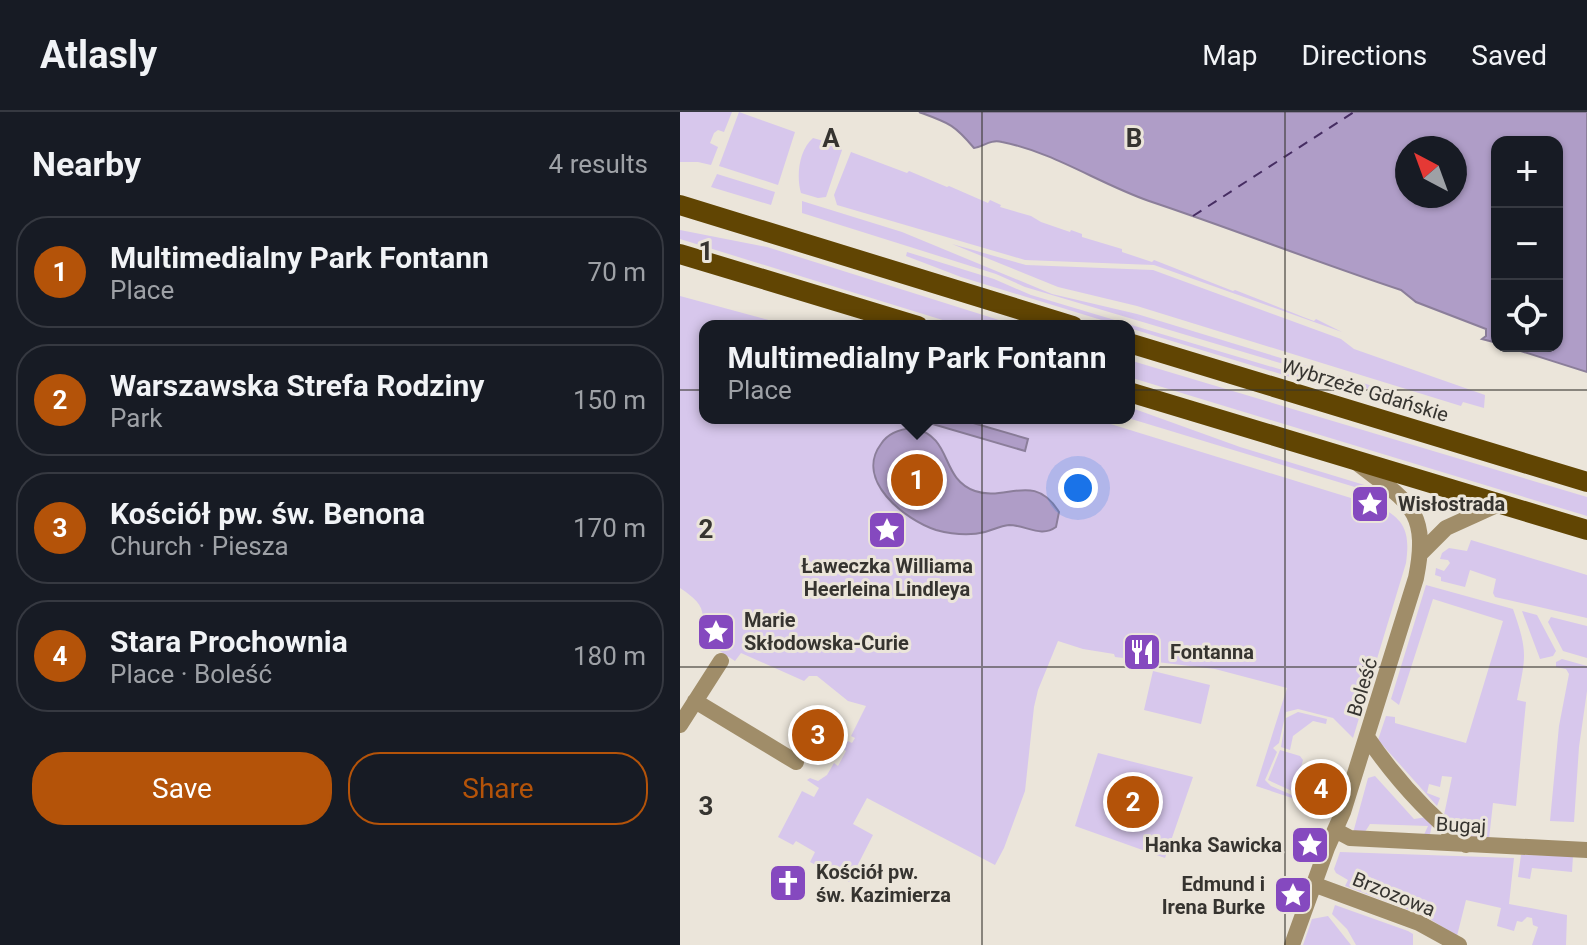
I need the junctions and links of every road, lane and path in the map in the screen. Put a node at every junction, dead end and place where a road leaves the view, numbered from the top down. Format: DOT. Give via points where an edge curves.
graph roads {
  1 [pos="680,205"];
  2 [pos="680,254"];
  3 [pos="898,320"];
  4 [pos="1054,320"];
  5 [pos="1135,345"];
  6 [pos="1135,394"];
  7 [pos="1353,460"];
  8 [pos="1587,482"];
  9 [pos="1499,504"];
  10 [pos="1587,530"];
  11 [pos="1421,553"];
  12 [pos="721,661"];
  13 [pos="695,701"];
  14 [pos="680,725"];
  15 [pos="1367,737"];
  16 [pos="796,762"];
  17 [pos="1335,830"];
  18 [pos="1466,845"];
  19 [pos="1587,850"];
  20 [pos="1313,884"];
  21 [pos="1292,945"];
  22 [pos="1459,945"];
  1 -- 4 [label="main road"];
  2 -- 3 [label="main road"];
  5 -- 8 [label="main road, Wybrzeże Gdańskie"];
  6 -- 7 [label="main road"];
  7 -- 9 [label="main road"];
  7 -- 11 [label="street, Boleść" via="1407,501 1421,531"];
  9 -- 10 [label="main road"];
  9 -- 11 [label="street" via="1446,528"];
  11 -- 15 [label="street, Boleść"];
  12 -- 13 [label="street"];
  13 -- 14 [label="street"];
  13 -- 16 [label="street"];
  15 -- 17 [label="street, Boleść"];
  15 -- 18 [label="street" via="1392,771"];
  17 -- 18 [label="street, Bugaj" via="1350,838"];
  17 -- 20 [label="street, Boleść"];
  18 -- 19 [label="street, Bugaj"];
  20 -- 21 [label="street, Boleść"];
  20 -- 22 [label="street, Brzozowa" via="1419,923"];
}
